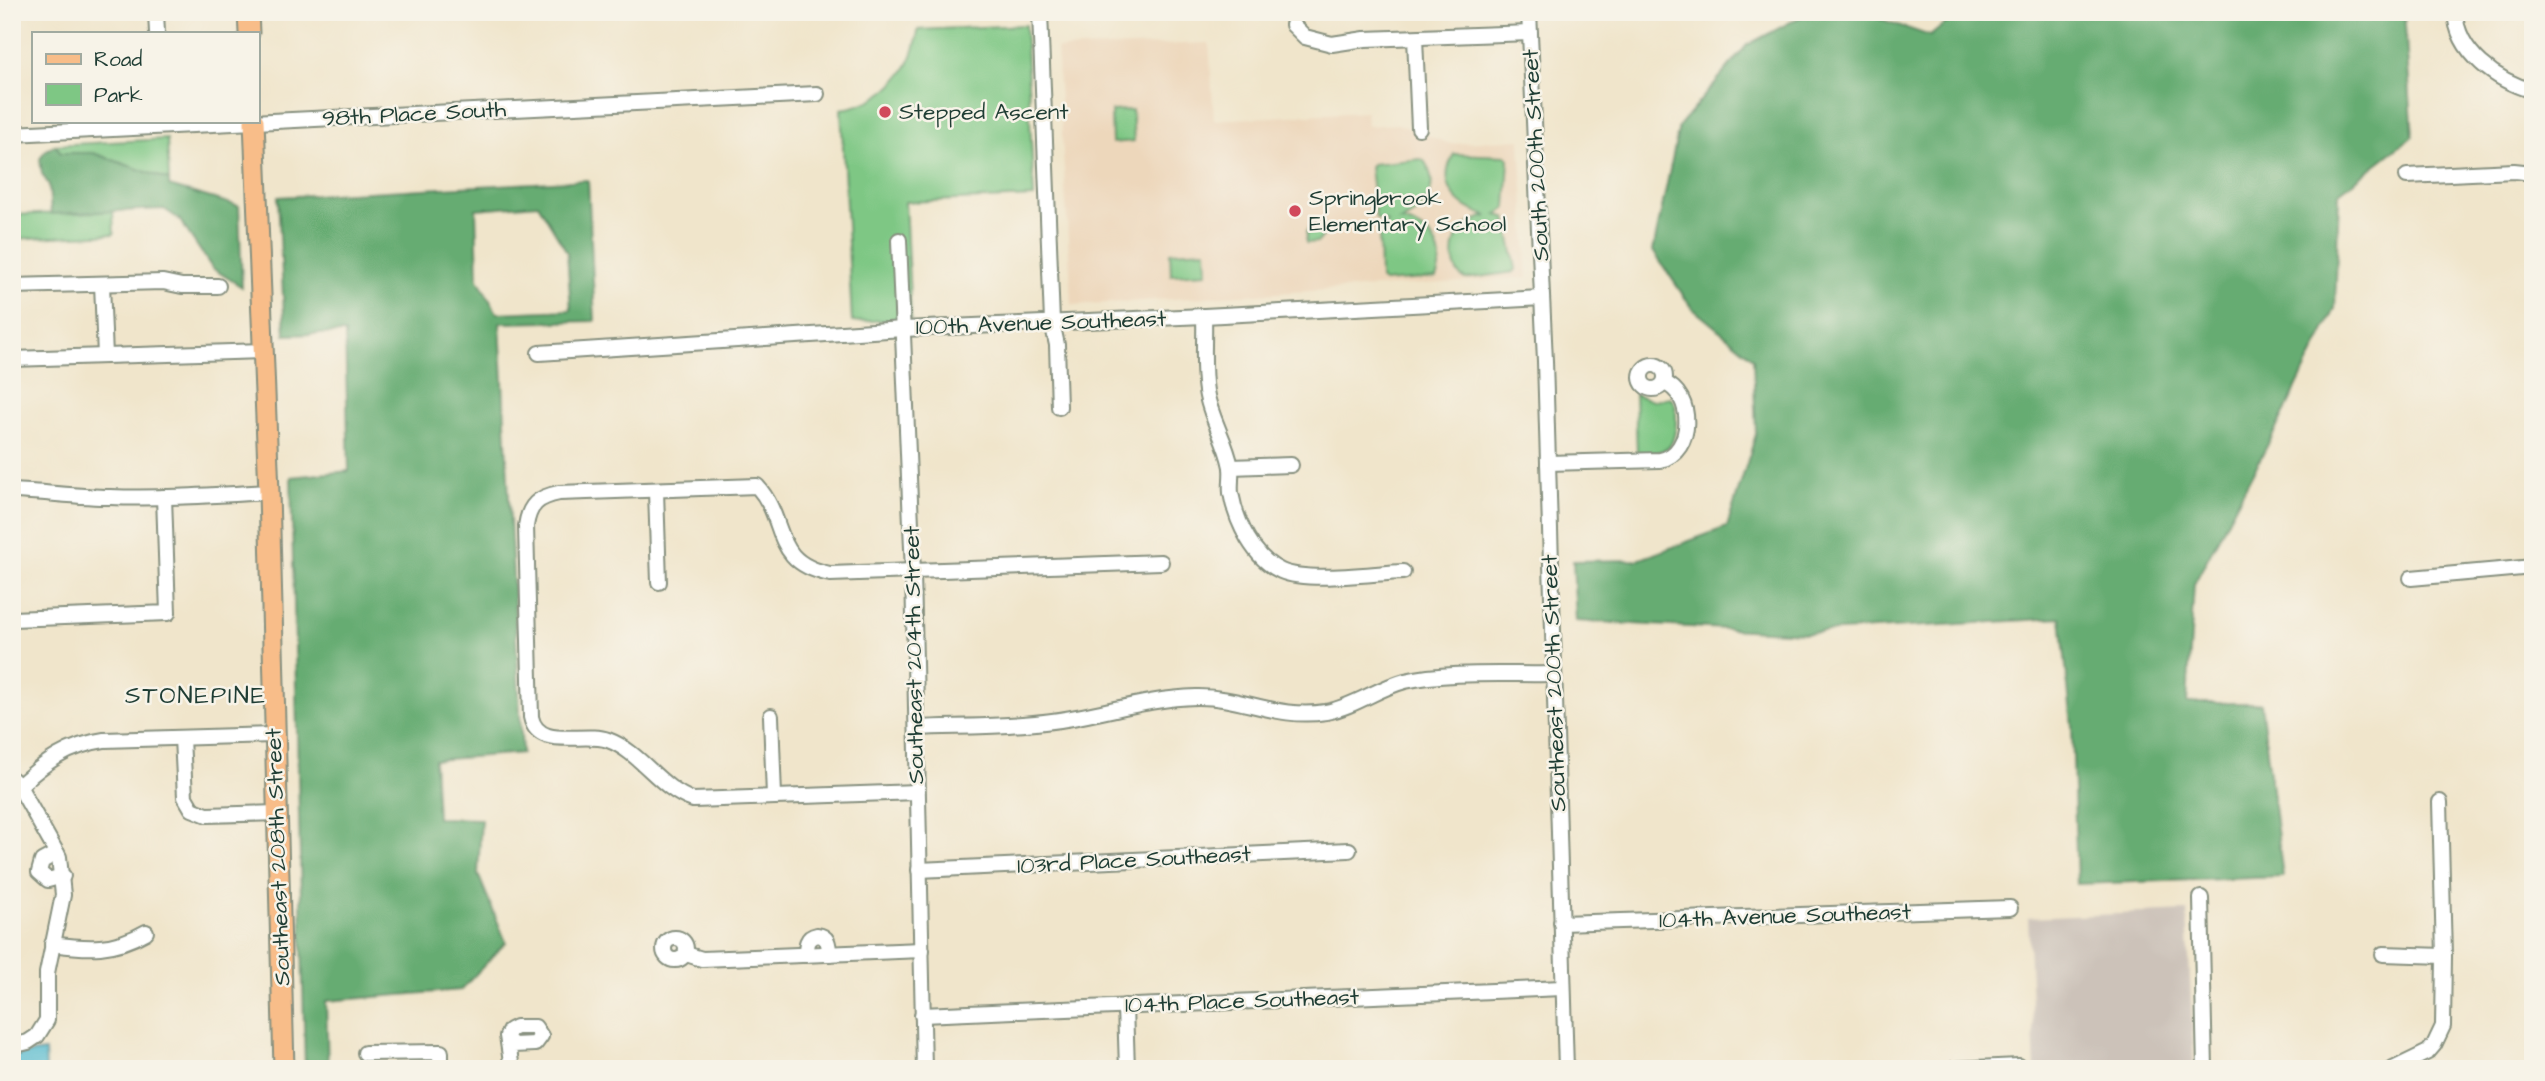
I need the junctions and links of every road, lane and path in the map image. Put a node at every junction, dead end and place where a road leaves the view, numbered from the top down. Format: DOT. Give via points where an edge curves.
graph roads {
  1 [pos="156,12"];
  2 [pos="247,12"];
  3 [pos="1040,12"];
  4 [pos="1529,12"];
  5 [pos="2455,14"];
  6 [pos="1293,25"];
  7 [pos="157,32"];
  8 [pos="249,32"];
  9 [pos="1530,33"];
  10 [pos="1415,38"];
  11 [pos="2533,91"];
  12 [pos="817,94"];
  13 [pos="259,121"];
  14 [pos="208,122"];
  15 [pos="254,122"];
  16 [pos="162,123"];
  17 [pos="1419,128"];
  18 [pos="12,134"];
  19 [pos="2533,173"];
  20 [pos="2407,176"];
  21 [pos="899,240"];
  22 [pos="102,284"];
  23 [pos="12,286"];
  24 [pos="218,286"];
  25 [pos="1542,298"];
  26 [pos="1204,316"];
  27 [pos="1052,322"];
  28 [pos="903,329"];
  29 [pos="263,351"];
  30 [pos="539,353"];
  31 [pos="105,356"];
  32 [pos="12,359"];
  33 [pos="1664,383"];
  34 [pos="1059,407"];
  35 [pos="1548,463"];
  36 [pos="1292,465"];
  37 [pos="1231,467"];
  38 [pos="12,491"];
  39 [pos="656,491"];
  40 [pos="269,492"];
  41 [pos="164,497"];
  42 [pos="1161,562"];
  43 [pos="2533,567"];
  44 [pos="913,572"];
  45 [pos="1403,572"];
  46 [pos="2412,578"];
  47 [pos="659,582"];
  48 [pos="12,619"];
  49 [pos="1553,674"];
  50 [pos="771,716"];
  51 [pos="917,728"];
  52 [pos="274,735"];
  53 [pos="182,738"];
  54 [pos="16,782"];
  55 [pos="917,792"];
  56 [pos="774,796"];
  57 [pos="2440,802"];
  58 [pos="276,813"];
  59 [pos="1349,850"];
  60 [pos="57,853"];
  61 [pos="919,870"];
  62 [pos="63,876"];
  63 [pos="2201,898"];
  64 [pos="2010,908"];
  65 [pos="1561,923"];
  66 [pos="146,932"];
  67 [pos="51,944"];
  68 [pos="922,950"];
  69 [pos="686,954"];
  70 [pos="2383,954"];
  71 [pos="2444,956"];
  72 [pos="1563,988"];
  73 [pos="1125,1006"];
  74 [pos="922,1015"];
  75 [pos="508,1040"];
  76 [pos="12,1046"];
  77 [pos="365,1053"];
  78 [pos="2019,1066"];
  79 [pos="284,1069"];
  80 [pos="441,1069"];
  81 [pos="512,1069"];
  82 [pos="924,1069"];
  83 [pos="1127,1069"];
  84 [pos="1566,1069"];
  85 [pos="1954,1069"];
  86 [pos="2205,1069"];
  87 [pos="2393,1069"];
  1 -- 7 [label="street"];
  2 -- 8 [label="main road"];
  3 -- 27 [label="street"];
  4 -- 9 [label="street, South 200th Street"];
  5 -- 11 [label="street" via="2459,37 2483,65"];
  6 -- 10 [label="street" via="1305,37 1332,44"];
  9 -- 10 [label="street"];
  9 -- 25 [label="street, South 200th Street"];
  10 -- 17 [label="street"];
  12 -- 13 [label="street, 98th Place South"];
  14 -- 16 [label="street, 98th Place South"];
  15 -- 29 [label="main road, Southeast 208th Street"];
  16 -- 18 [label="street, 98th Place South"];
  19 -- 20 [label="street"];
  21 -- 28 [label="street, Southeast 204th Street"];
  22 -- 23 [label="street"];
  22 -- 24 [label="street"];
  22 -- 31 [label="street"];
  25 -- 26 [label="street, 100th Avenue Southeast"];
  25 -- 35 [label="street, Southeast 200th Street"];
  26 -- 27 [label="street, 100th Avenue Southeast"];
  26 -- 37 [label="street" via="1206,390"];
  27 -- 28 [label="street, 100th Avenue Southeast"];
  27 -- 34 [label="street"];
  28 -- 30 [label="street, 100th Avenue Southeast"];
  28 -- 44 [label="street, Southeast 204th Street"];
  29 -- 31 [label="street"];
  29 -- 40 [label="main road, Southeast 208th Street"];
  31 -- 32 [label="street"];
  33 -- 35 [label="street" via="1677,391 1685,405 1682,446 1672,456"];
  35 -- 49 [label="street, Southeast 200th Street"];
  36 -- 37 [label="street"];
  37 -- 45 [label="street" via="1238,519 1267,563 1304,576"];
  38 -- 41 [label="street"];
  39 -- 44 [label="street" via="757,486 767,498 786,549 813,571"];
  39 -- 47 [label="street"];
  39 -- 56 [label="street" via="559,493 536,501 528,510 533,726 557,738 607,739 671,789 693,800"];
  40 -- 41 [label="street"];
  40 -- 52 [label="main road, Southeast 208th Street"];
  41 -- 48 [label="street" via="168,613"];
  42 -- 44 [label="street"];
  43 -- 46 [label="street"];
  44 -- 51 [label="street, Southeast 204th Street"];
  49 -- 51 [label="street" via="1408,681 1328,712 1283,713 1231,700 1190,697 1037,723"];
  49 -- 65 [label="street, Southeast 200th Street"];
  50 -- 56 [label="street"];
  51 -- 55 [label="street, Southeast 204th Street"];
  52 -- 53 [label="street"];
  52 -- 58 [label="main road, Southeast 208th Street"];
  53 -- 54 [label="street" via="84,743"];
  53 -- 58 [label="street" via="185,797 192,809 207,815"];
  54 -- 60 [label="street"];
  55 -- 56 [label="street"];
  55 -- 61 [label="street, Southeast 204th Street"];
  57 -- 71 [label="street"];
  58 -- 79 [label="main road, Southeast 208th Street"];
  59 -- 61 [label="street, 103rd Place Southeast"];
  60 -- 62 [label="street"];
  60 -- 62 [label="street" via="43,861 40,872 48,880"];
  61 -- 68 [label="street, Southeast 204th Street"];
  62 -- 67 [label="street"];
  63 -- 86 [label="street"];
  64 -- 65 [label="street, 104th Avenue Southeast"];
  65 -- 72 [label="street, Southeast 200th Street"];
  66 -- 67 [label="street" via="116,946"];
  67 -- 76 [label="street" via="47,1020 28,1042"];
  68 -- 69 [label="street" via="702,959"];
  68 -- 74 [label="street, Southeast 204th Street"];
  70 -- 71 [label="street"];
  71 -- 87 [label="street" via="2440,1035 2428,1052"];
  72 -- 73 [label="street, 104th Place Southeast"];
  72 -- 84 [label="street, Southeast 200th Street"];
  73 -- 74 [label="street, 104th Place Southeast"];
  73 -- 83 [label="street"];
  74 -- 82 [label="street, Southeast 204th Street"];
  75 -- 81 [label="street"];
  77 -- 80 [label="street" via="441,1052"];
  78 -- 85 [label="street"];
}
